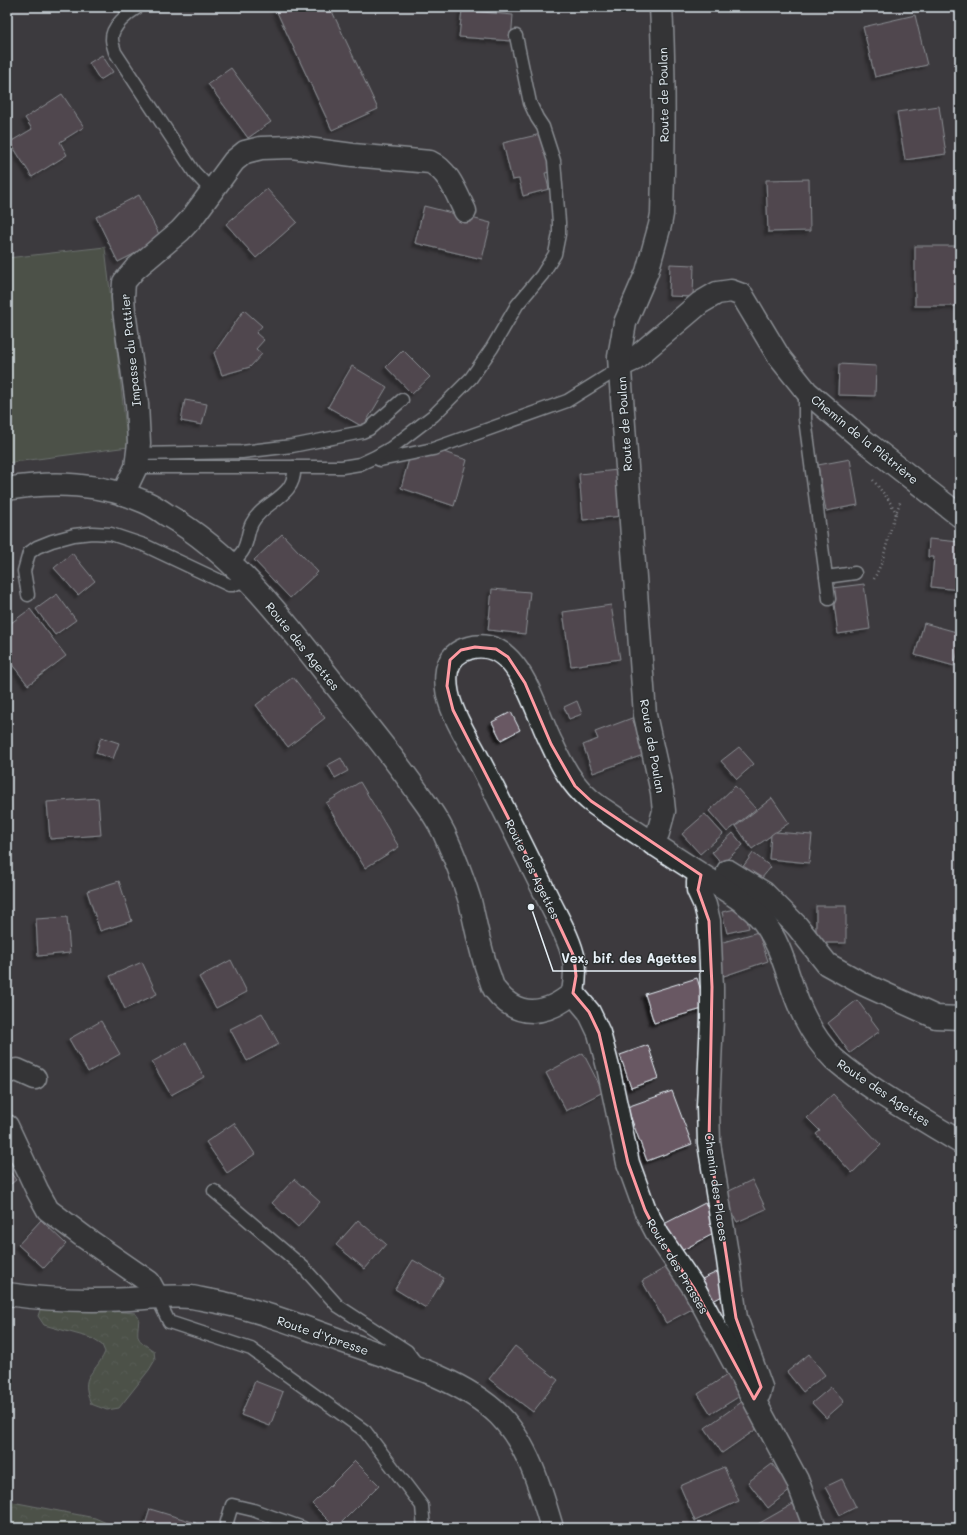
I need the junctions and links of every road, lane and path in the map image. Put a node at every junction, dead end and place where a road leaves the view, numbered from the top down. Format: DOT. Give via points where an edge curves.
graph roads {
  1 [pos="138,7"];
  2 [pos="661,7"];
  3 [pos="516,36"];
  4 [pos="212,191"];
  5 [pos="465,211"];
  6 [pos="620,367"];
  7 [pos="807,392"];
  8 [pos="402,400"];
  9 [pos="375,457"];
  10 [pos="137,460"];
  11 [pos="294,467"];
  12 [pos="906,473"];
  13 [pos="7,489"];
  14 [pos="123,494"];
  15 [pos="960,516"];
  16 [pos="232,564"];
  17 [pos="855,573"];
  18 [pos="826,576"];
  19 [pos="247,579"];
  20 [pos="873,580"];
  21 [pos="28,594"];
  22 [pos="829,599"];
  23 [pos="653,844"];
  24 [pos="728,871"];
  25 [pos="701,875"];
  26 [pos="573,993"];
  27 [pos="960,1018"];
  28 [pos="7,1072"];
  29 [pos="35,1078"];
  30 [pos="7,1126"];
  31 [pos="960,1142"];
  32 [pos="214,1191"];
  33 [pos="7,1294"];
  34 [pos="157,1297"];
  35 [pos="416,1368"];
  36 [pos="754,1399"];
  37 [pos="230,1528"];
  38 [pos="303,1528"];
  39 [pos="424,1528"];
  40 [pos="552,1528"];
  41 [pos="815,1528"];
  1 -- 4 [label="lane" via="127,14 114,31 111,38 115,52 194,172"];
  2 -- 6 [label="street, Route de Poulan" via="664,59 662,214 647,272 625,323 619,357"];
  3 -- 9 [label="lane" via="530,103 543,127 554,161 559,222 555,254 542,275 517,305 472,378 434,415 392,448"];
  4 -- 5 [label="street, Impasse du Pattier" via="234,160 245,152 261,148 292,147 430,162 448,176"];
  4 -- 10 [label="street, Impasse du Pattier" via="180,231 135,269 124,282 124,311 137,404"];
  6 -- 7 [label="street, Chemin de la Plâtrière" via="633,360 700,303 717,293 731,291 742,295 779,356"];
  6 -- 9 [label="lane" via="567,402 433,449 380,460"];
  6 -- 23 [label="street, Route de Poulan" via="645,715 664,811"];
  7 -- 12 [label="street, Chemin de la Plâtrière"];
  7 -- 18 [label="lane" via="805,419"];
  8 -- 10 [label="lane" via="369,429 362,432 292,446"];
  9 -- 11 [label="lane" via="360,464 342,467"];
  10 -- 11 [label="lane"];
  10 -- 14 [label="street, Impasse du Pattier"];
  11 -- 16 [label="lane" via="293,481 252,523 243,552"];
  12 -- 15 [label="street, Chemin de la Plâtrière"];
  12 -- 20 [label="path" via="900,504 882,562"];
  13 -- 14 [label="street, Route des Agettes" via="48,484 85,486"];
  14 -- 16 [label="street, Route des Agettes" via="146,502 185,525"];
  16 -- 19 [label="street, Route des Agettes"];
  17 -- 18 [label="lane"];
  18 -- 22 [label="lane"];
  19 -- 21 [label="lane" via="229,585 144,545 111,534 92,533 74,535 37,546 30,553 24,571"];
  19 -- 26 [label="street, Route des Agettes" via="397,763 431,811 443,832 463,880 484,963 494,988 512,1005 526,1011 543,1011"];
  23 -- 25 [label="street, Route des Agettes"];
  23 -- 26 [label="street, Route des Agettes" via="591,801 575,786 552,744 525,683 508,657 496,649 474,646 461,650 450,660 447,686 453,710 518,836 564,933 574,957 576,976"];
  24 -- 27 [label="street" via="764,893 797,926 827,964 863,984 936,1017"];
  25 -- 31 [label="street, Route des Agettes" via="747,905 762,921 782,954 805,1019 834,1059 866,1083"];
  25 -- 36 [label="street, Chemin des Places" via="698,890 709,921 712,987 709,1143 736,1318 761,1387 760,1394"];
  26 -- 36 [label="street, Route des Prasses" via="589,1012 599,1033 628,1163 645,1210 658,1235 694,1288"];
  28 -- 29 [label="street" via="17,1070"];
  30 -- 34 [label="street" via="48,1210 149,1282"];
  32 -- 35 [label="lane" via="303,1267 338,1306 407,1351"];
  33 -- 34 [label="street, Route d'Ypresse" via="74,1299"];
  34 -- 35 [label="street, Route d'Ypresse" via="191,1297 233,1305 290,1322"];
  34 -- 39 [label="lane" via="169,1322 251,1350 365,1431 422,1506"];
  35 -- 40 [label="street, Route d'Ypresse" via="460,1387 480,1399 514,1432 540,1489"];
  36 -- 41 [label="street, Route des Prasses" via="797,1480"];
  37 -- 38 [label="lane" via="226,1525 232,1505"];
}
